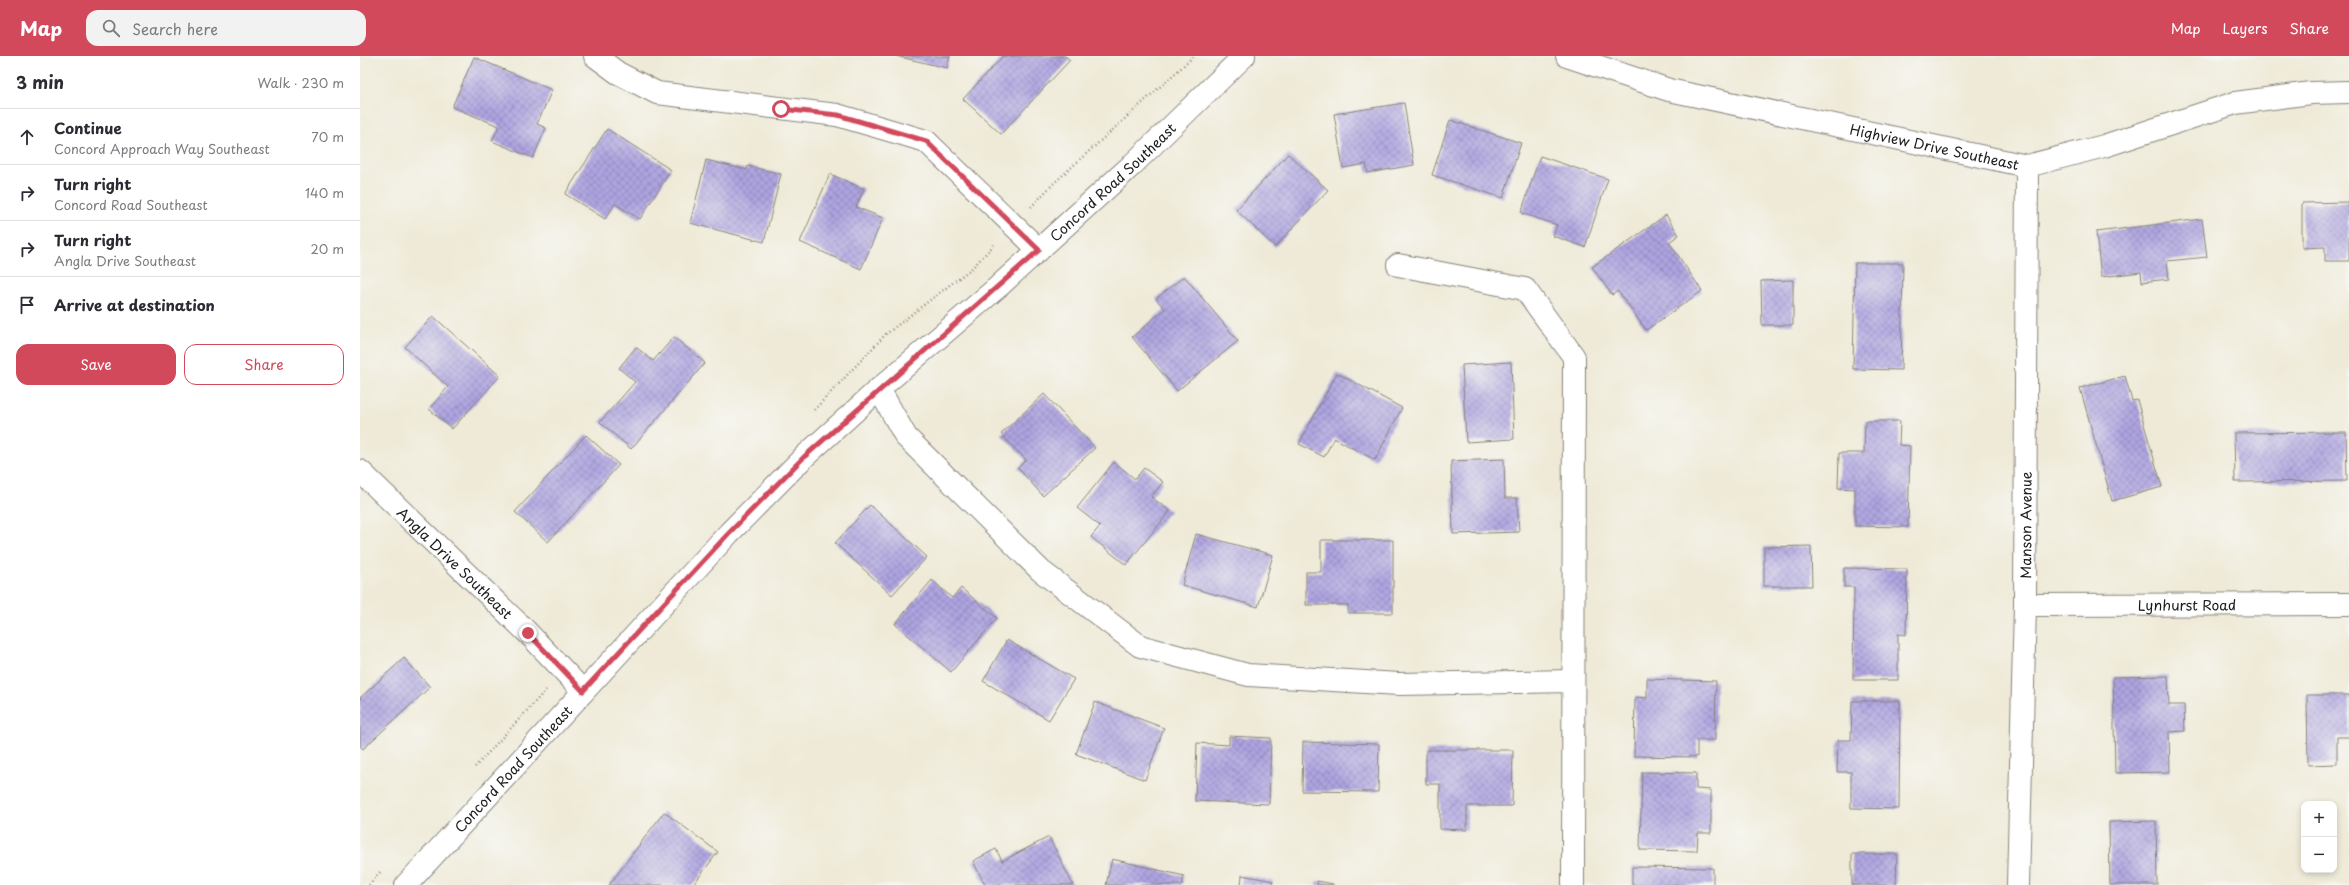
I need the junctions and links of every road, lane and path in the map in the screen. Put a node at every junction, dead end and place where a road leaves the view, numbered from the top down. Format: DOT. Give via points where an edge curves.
graph roads {
  1 [pos="595,56"];
  2 [pos="1244,56"];
  3 [pos="1567,56"];
  4 [pos="2349,92"];
  5 [pos="2027,166"];
  6 [pos="1039,250"];
  7 [pos="1398,265"];
  8 [pos="879,389"];
  9 [pos="360,471"];
  10 [pos="2349,604"];
  11 [pos="2025,605"];
  12 [pos="1573,681"];
  13 [pos="583,691"];
  14 [pos="406,885"];
  15 [pos="1573,885"];
  16 [pos="2018,885"];
  1 -- 6 [label="street" via="618,73 657,93 838,115 926,141"];
  2 -- 6 [label="street, Concord Road Southeast" via="1132,165"];
  3 -- 5 [label="street, Highview Drive Southeast" via="1669,90"];
  4 -- 5 [label="street, Highview Drive Southeast" via="2311,93 2235,104 2104,146"];
  5 -- 11 [label="street, Manson Avenue"];
  6 -- 8 [label="street, Concord Road Southeast"];
  7 -- 12 [label="street" via="1525,289 1574,357"];
  8 -- 12 [label="street" via="911,443 1041,571 1140,646 1248,676 1399,684"];
  8 -- 13 [label="street, Concord Road Southeast" via="804,457 746,516"];
  9 -- 13 [label="street, Angla Drive Southeast" via="528,633"];
  10 -- 11 [label="street, Lynhurst Road"];
  11 -- 16 [label="street, Manson Avenue"];
  12 -- 15 [label="street"];
  13 -- 14 [label="street, Concord Road Southeast"];
}
